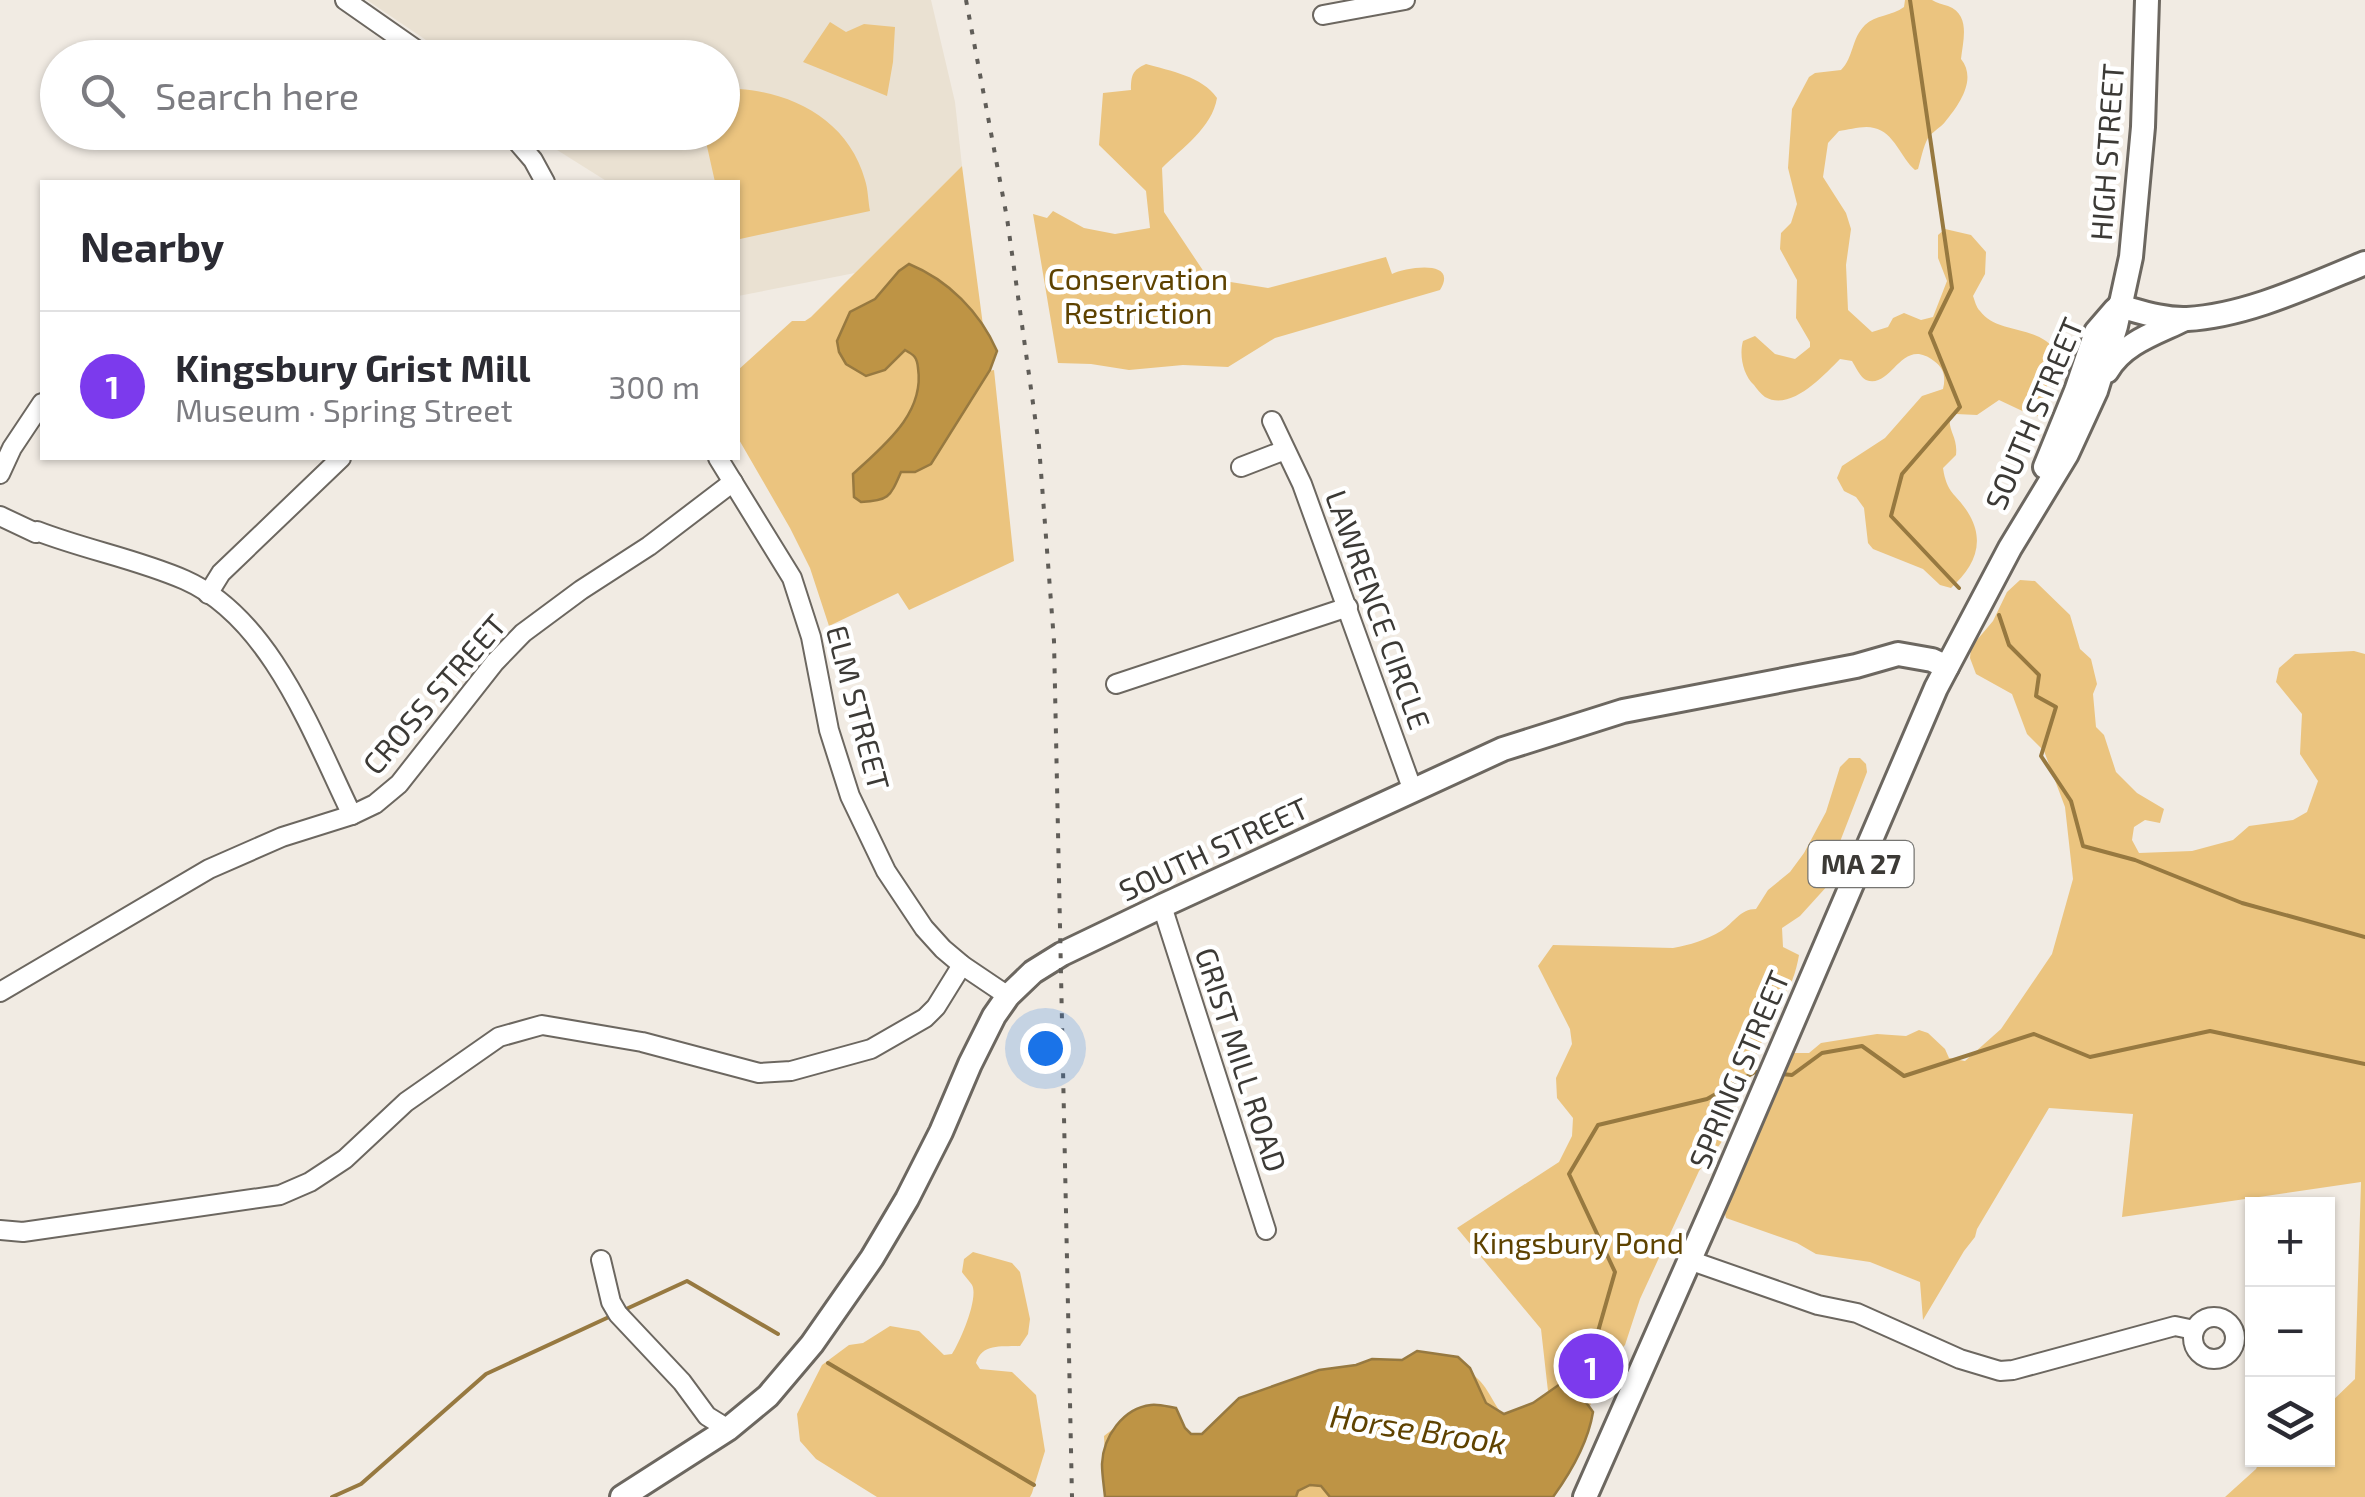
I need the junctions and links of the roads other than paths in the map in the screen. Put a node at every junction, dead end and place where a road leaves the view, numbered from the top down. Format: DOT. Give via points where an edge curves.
graph roads {
  1 [pos="345,0"];
  2 [pos="1404,0"];
  3 [pos="2147,0"];
  4 [pos="1323,15"];
  5 [pos="402,40"];
  6 [pos="524,150"];
  7 [pos="544,180"];
  8 [pos="2365,264"];
  9 [pos="2119,306"];
  10 [pos="2184,320"];
  11 [pos="2096,391"];
  12 [pos="40,406"];
  13 [pos="1272,421"];
  14 [pos="1285,450"];
  15 [pos="339,460"];
  16 [pos="719,460"];
  17 [pos="1240,467"];
  18 [pos="0,474"];
  19 [pos="733,482"];
  20 [pos="0,516"];
  21 [pos="2010,548"];
  22 [pos="208,594"];
  23 [pos="1348,607"];
  24 [pos="1947,667"];
  25 [pos="1116,684"];
  26 [pos="1413,791"];
  27 [pos="352,815"];
  28 [pos="1162,906"];
  29 [pos="962,965"];
  30 [pos="0,992"];
  31 [pos="1008,996"];
  32 [pos="0,1230"];
  33 [pos="1266,1230"];
  34 [pos="601,1260"];
  35 [pos="1690,1260"];
  36 [pos="2194,1330"];
  37 [pos="728,1430"];
  38 [pos="622,1497"];
  39 [pos="1585,1497"];
  1 -- 5 [label="street"];
  2 -- 4 [label="street"];
  3 -- 9 [label="main road, HIGH STREET / MA 27" via="2140,173"];
  6 -- 7 [label="street"];
  8 -- 10 [label="main road, SOUTH STREET" via="2278,299"];
  9 -- 10 [label="main road, SOUTH STREET"];
  9 -- 11 [label="main road, SOUTH STREET / MA 27"];
  9 -- 21 [label="main road, SOUTH STREET / MA 27" via="2096,332"];
  10 -- 11 [label="main road" via="2132,344"];
  11 -- 21 [label="main road, SOUTH STREET / MA 27"];
  12 -- 18 [label="street"];
  13 -- 14 [label="street, LAWRENCE CIRCLE"];
  14 -- 17 [label="street"];
  14 -- 23 [label="street, LAWRENCE CIRCLE"];
  15 -- 22 [label="street" via="221,573"];
  16 -- 19 [label="street, ELM STREET"];
  19 -- 27 [label="street, CROSS STREET" via="523,633 399,784"];
  19 -- 29 [label="street, ELM STREET" via="792,578 857,811 901,896"];
  20 -- 22 [label="street" via="160,570"];
  21 -- 24 [label="main road, SOUTH STREET / MA 27"];
  22 -- 27 [label="street" via="257,638 284,676"];
  23 -- 25 [label="street"];
  23 -- 26 [label="street, LAWRENCE CIRCLE"];
  24 -- 26 [label="main road, SOUTH STREET" via="1898,654 1623,711 1503,749"];
  24 -- 35 [label="main road, SPRING STREET / MA 27"];
  26 -- 28 [label="main road, SOUTH STREET"];
  27 -- 30 [label="street, CROSS STREET" via="282,836 209,869"];
  28 -- 31 [label="main road, SOUTH STREET" via="1062,954"];
  28 -- 33 [label="street, GRIST MILL ROAD"];
  29 -- 31 [label="street, ELM STREET"];
  29 -- 32 [label="street" via="926,1018 872,1049 819,1064 760,1073 542,1025 499,1037 406,1102 344,1159 280,1195"];
  31 -- 37 [label="main road, SOUTH STREET" via="872,1258 812,1344"];
  34 -- 37 [label="street" via="618,1314 707,1416"];
  35 -- 36 [label="street" via="1857,1313 2000,1371 2175,1326"];
  35 -- 39 [label="main road, SPRING STREET / MA 27"];
  37 -- 38 [label="main road, SOUTH STREET"];
}
